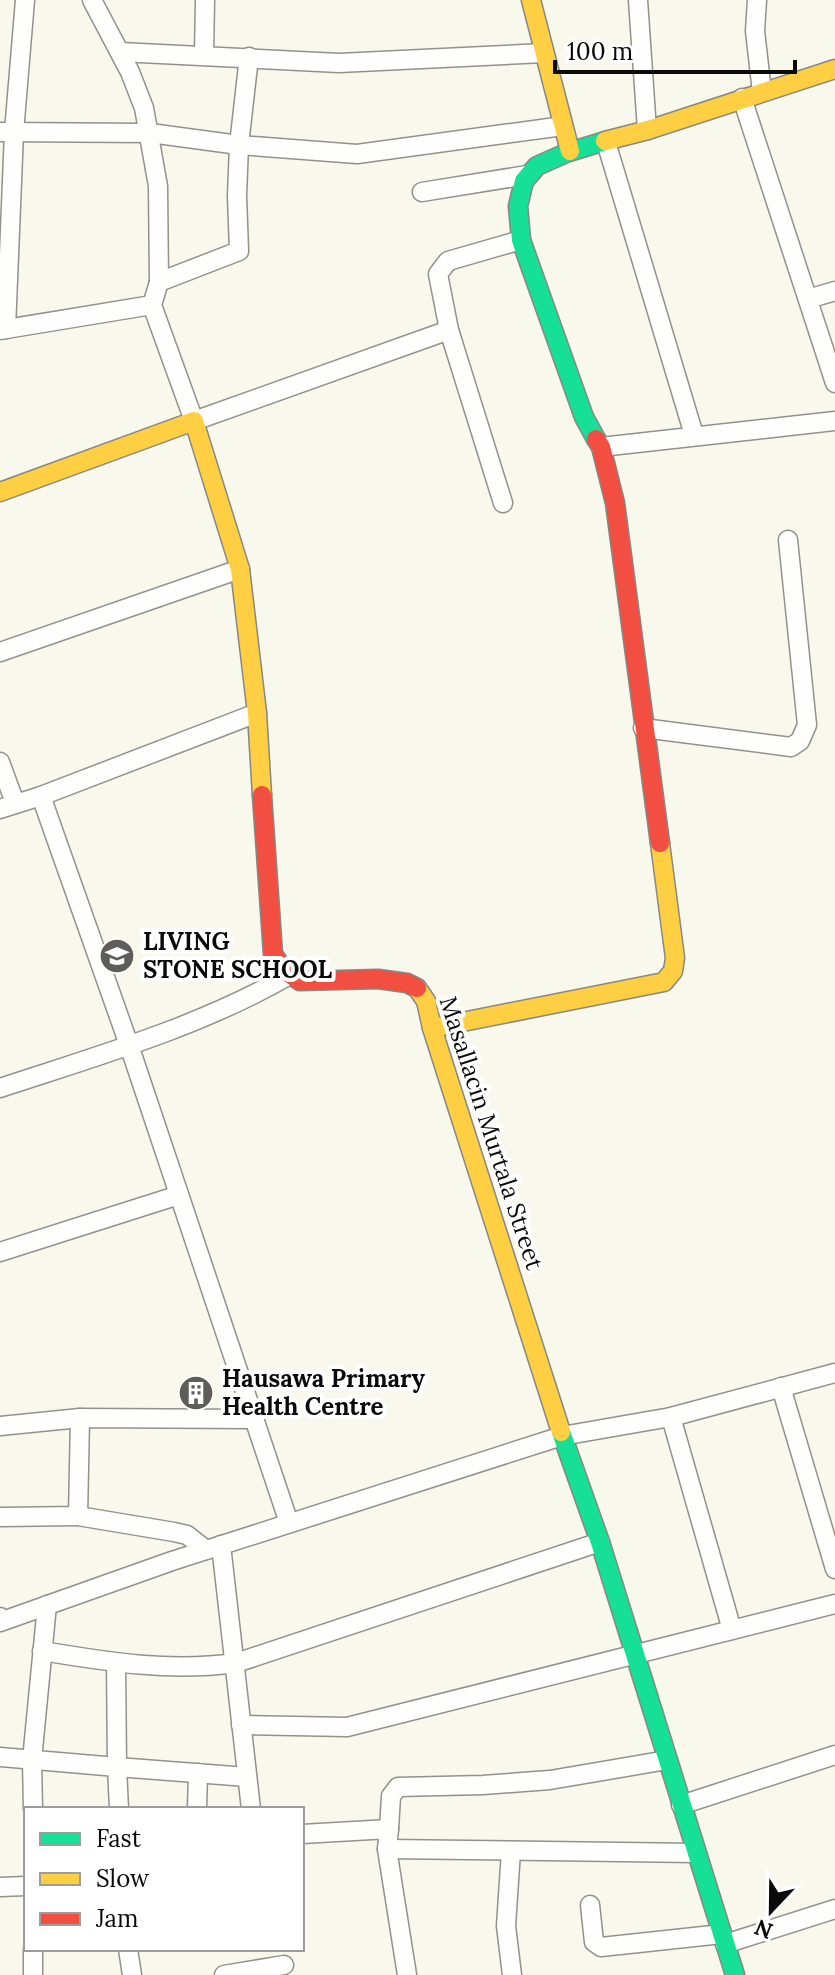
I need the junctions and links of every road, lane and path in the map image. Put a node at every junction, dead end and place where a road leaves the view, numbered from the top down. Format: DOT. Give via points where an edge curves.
graph roads {
  1 [pos="25,0"];
  2 [pos="92,0"];
  3 [pos="205,0"];
  4 [pos="531,0"];
  5 [pos="638,0"];
  6 [pos="757,0"];
  7 [pos="120,52"];
  8 [pos="544,53"];
  9 [pos="204,55"];
  10 [pos="249,57"];
  11 [pos="835,69"];
  12 [pos="762,92"];
  13 [pos="742,98"];
  14 [pos="563,126"];
  15 [pos="647,130"];
  16 [pos="7,132"];
  17 [pos="150,133"];
  18 [pos="606,142"];
  19 [pos="239,145"];
  20 [pos="570,151"];
  21 [pos="527,175"];
  22 [pos="422,192"];
  23 [pos="521,240"];
  24 [pos="159,282"];
  25 [pos="835,291"];
  26 [pos="808,299"];
  27 [pos="152,305"];
  28 [pos="3,329"];
  29 [pos="449,330"];
  30 [pos="835,383"];
  31 [pos="194,421"];
  32 [pos="835,421"];
  33 [pos="694,435"];
  34 [pos="601,447"];
  35 [pos="0,492"];
  36 [pos="503,503"];
  37 [pos="788,540"];
  38 [pos="240,569"];
  39 [pos="0,652"];
  40 [pos="257,713"];
  41 [pos="643,728"];
  42 [pos="0,762"];
  43 [pos="41,796"];
  44 [pos="7,806"];
  45 [pos="288,976"];
  46 [pos="432,1028"];
  47 [pos="129,1045"];
  48 [pos="0,1088"];
  49 [pos="179,1195"];
  50 [pos="0,1252"];
  51 [pos="835,1373"];
  52 [pos="781,1387"];
  53 [pos="671,1417"];
  54 [pos="80,1418"];
  55 [pos="254,1419"];
  56 [pos="0,1426"];
  57 [pos="562,1436"];
  58 [pos="78,1516"];
  59 [pos="0,1517"];
  60 [pos="289,1523"];
  61 [pos="600,1542"];
  62 [pos="213,1548"];
  63 [pos="835,1569"];
  64 [pos="835,1604"];
  65 [pos="47,1605"];
  66 [pos="0,1617"];
  67 [pos="732,1630"];
  68 [pos="42,1651"];
  69 [pos="634,1656"];
  70 [pos="116,1663"];
  71 [pos="236,1663"];
  72 [pos="241,1725"];
  73 [pos="835,1755"];
  74 [pos="0,1757"];
  75 [pos="32,1760"];
  76 [pos="667,1760"];
  77 [pos="117,1767"];
  78 [pos="198,1773"];
  79 [pos="247,1777"];
  80 [pos="681,1805"];
  81 [pos="33,1807"];
  82 [pos="119,1807"];
  83 [pos="197,1807"];
  84 [pos="251,1807"];
  85 [pos="389,1829"];
  86 [pos="304,1834"];
  87 [pos="387,1849"];
  88 [pos="511,1851"];
  89 [pos="696,1853"];
  90 [pos="24,1886"];
  91 [pos="0,1887"];
  92 [pos="590,1905"];
  93 [pos="835,1909"];
  94 [pos="724,1939"];
  95 [pos="33,1951"];
  96 [pos="128,1951"];
  97 [pos="284,1963"];
  98 [pos="33,1975"];
  99 [pos="132,1975"];
  100 [pos="224,1975"];
  101 [pos="407,1975"];
  102 [pos="512,1975"];
  103 [pos="735,1975"];
  1 -- 16 [label="street"];
  2 -- 7 [label="street"];
  3 -- 9 [label="street"];
  4 -- 8 [label="street"];
  5 -- 15 [label="street"];
  6 -- 12 [label="street"];
  7 -- 9 [label="street"];
  7 -- 17 [label="street"];
  8 -- 10 [label="street" via="339,63"];
  8 -- 14 [label="street"];
  9 -- 10 [label="street"];
  10 -- 19 [label="street"];
  11 -- 12 [label="street"];
  12 -- 13 [label="street"];
  13 -- 15 [label="street"];
  13 -- 26 [label="street"];
  14 -- 19 [label="street" via="357,154"];
  14 -- 20 [label="street"];
  15 -- 18 [label="street"];
  16 -- 17 [label="street"];
  16 -- 28 [label="street"];
  17 -- 19 [label="street"];
  17 -- 24 [label="street" via="158,186"];
  18 -- 20 [label="street"];
  18 -- 33 [label="street"];
  19 -- 24 [label="street" via="239,251"];
  20 -- 21 [label="street"];
  21 -- 22 [label="street"];
  21 -- 23 [label="street" via="518,212"];
  23 -- 29 [label="street" via="442,266 438,274"];
  23 -- 34 [label="street" via="584,417"];
  24 -- 27 [label="street"];
  25 -- 26 [label="street"];
  26 -- 30 [label="street"];
  27 -- 28 [label="street"];
  27 -- 31 [label="street"];
  29 -- 31 [label="street"];
  29 -- 36 [label="street"];
  31 -- 35 [label="street"];
  31 -- 38 [label="street"];
  32 -- 33 [label="street"];
  33 -- 34 [label="street"];
  34 -- 41 [label="street" via="615,503"];
  37 -- 41 [label="street" via="807,725 800,741 791,747"];
  38 -- 39 [label="street"];
  38 -- 40 [label="street"];
  40 -- 43 [label="street"];
  40 -- 45 [label="street" via="273,954"];
  41 -- 46 [label="street" via="673,971 664,982"];
  42 -- 44 [label="street"];
  43 -- 44 [label="street"];
  43 -- 47 [label="street"];
  45 -- 46 [label="street, Masallacin Murtala Street" via="300,981 405,982 426,999"];
  45 -- 47 [label="street" via="253,996"];
  46 -- 57 [label="street, Masallacin Murtala Street"];
  47 -- 48 [label="street"];
  47 -- 49 [label="street"];
  49 -- 50 [label="street"];
  49 -- 55 [label="street"];
  51 -- 52 [label="street"];
  52 -- 53 [label="street"];
  52 -- 63 [label="street"];
  53 -- 57 [label="street"];
  53 -- 67 [label="street"];
  54 -- 55 [label="street"];
  54 -- 56 [label="street"];
  54 -- 58 [label="street"];
  55 -- 60 [label="street"];
  57 -- 60 [label="street"];
  57 -- 61 [label="street, Masallacin Murtala Street"];
  58 -- 59 [label="street"];
  58 -- 62 [label="street" via="187,1535"];
  60 -- 62 [label="street"];
  61 -- 69 [label="street, Masallacin Murtala Street"];
  61 -- 71 [label="street"];
  62 -- 65 [label="street"];
  62 -- 71 [label="street"];
  64 -- 67 [label="street"];
  65 -- 66 [label="street" via="0,1622"];
  65 -- 68 [label="street"];
  67 -- 69 [label="street"];
  68 -- 70 [label="street"];
  68 -- 75 [label="street"];
  69 -- 72 [label="street" via="347,1727"];
  69 -- 76 [label="street, Masallacin Murtala Street"];
  70 -- 71 [label="street" via="173,1668"];
  70 -- 77 [label="street"];
  71 -- 72 [label="street"];
  72 -- 79 [label="street"];
  73 -- 80 [label="street"];
  74 -- 75 [label="street"];
  75 -- 77 [label="street"];
  75 -- 81 [label="street"];
  76 -- 80 [label="street, Masallacin Murtala Street"];
  76 -- 85 [label="street" via="550,1780 398,1787 391,1796"];
  77 -- 78 [label="street"];
  77 -- 82 [label="street"];
  78 -- 79 [label="street"];
  78 -- 83 [label="street"];
  79 -- 84 [label="street"];
  80 -- 89 [label="street, Masallacin Murtala Street"];
  85 -- 86 [label="street"];
  85 -- 87 [label="street"];
  87 -- 88 [label="street"];
  87 -- 101 [label="street"];
  88 -- 89 [label="street"];
  88 -- 102 [label="street" via="506,1926"];
  89 -- 94 [label="street, Masallacin Murtala Street"];
  90 -- 91 [label="street"];
  92 -- 94 [label="street" via="594,1942 601,1947"];
  93 -- 94 [label="street"];
  94 -- 103 [label="street, Masallacin Murtala Street"];
  95 -- 98 [label="street"];
  96 -- 99 [label="street"];
  97 -- 100 [label="street"];
}
